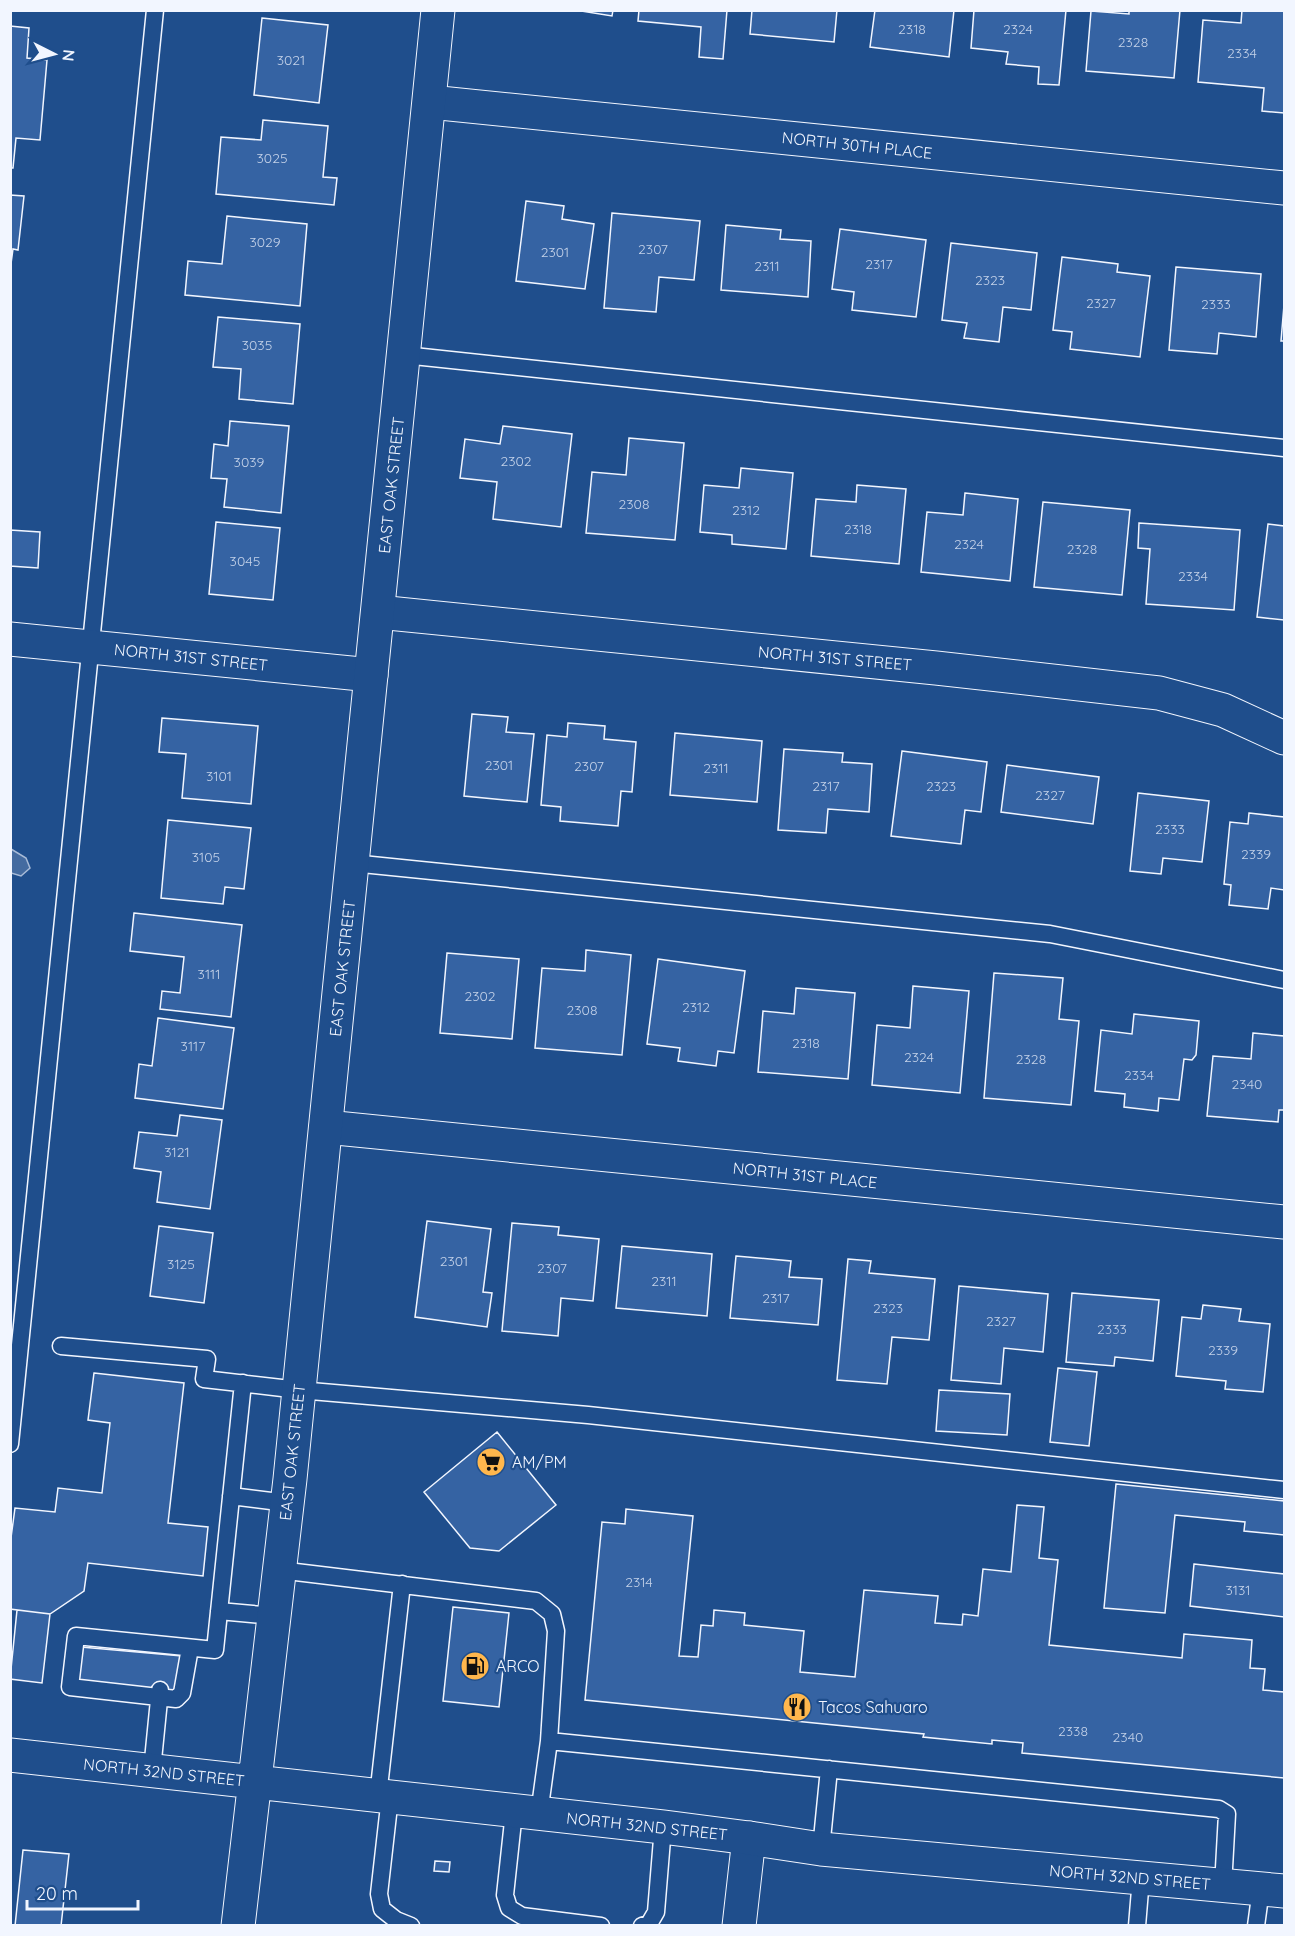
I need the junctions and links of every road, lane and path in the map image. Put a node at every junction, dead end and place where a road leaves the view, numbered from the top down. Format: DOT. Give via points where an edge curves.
graph roads {
  1 [pos="155,10"];
  2 [pos="438,10"];
  3 [pos="430,102"];
  4 [pos="1284,188"];
  5 [pos="404,355"];
  6 [pos="1284,447"];
  7 [pos="378,612"];
  8 [pos="10,639"];
  9 [pos="91,647"];
  10 [pos="371,675"];
  11 [pos="1284,738"];
  12 [pos="352,863"];
  13 [pos="1284,980"];
  14 [pos="326,1127"];
  15 [pos="1284,1222"];
  16 [pos="61,1346"];
  17 [pos="243,1383"];
  18 [pos="298,1390"];
  19 [pos="10,1444"];
  20 [pos="1284,1491"];
  21 [pos="231,1496"];
  22 [pos="287,1503"];
  23 [pos="279,1570"];
  24 [pos="402,1584"];
  25 [pos="219,1611"];
  26 [pos="274,1616"];
  27 [pos="190,1648"];
  28 [pos="160,1694"];
  29 [pos="549,1741"];
  30 [pos="10,1755"];
  31 [pos="830,1769"];
  32 [pos="152,1770"];
  33 [pos="254,1782"];
  34 [pos="384,1797"];
  35 [pos="527,1813"];
  36 [pos="663,1827"];
  37 [pos="749,1838"];
  38 [pos="821,1849"];
  39 [pos="1141,1878"];
  40 [pos="1223,1886"];
  41 [pos="1273,1890"];
  42 [pos="647,1925"];
  43 [pos="238,1926"];
  44 [pos="411,1926"];
  45 [pos="601,1926"];
  46 [pos="739,1926"];
  47 [pos="1137,1926"];
  48 [pos="1256,1926"];
  1 -- 9 [label="lane"];
  2 -- 3 [label="street, EAST OAK STREET"];
  3 -- 4 [label="street, NORTH 30TH PLACE"];
  3 -- 5 [label="street, EAST OAK STREET"];
  5 -- 6 [label="lane"];
  5 -- 7 [label="street, EAST OAK STREET"];
  7 -- 10 [label="street, EAST OAK STREET"];
  7 -- 11 [label="street, NORTH 31ST STREET" via="1159,693 1223,710"];
  8 -- 9 [label="street, NORTH 31ST STREET"];
  9 -- 10 [label="street, NORTH 31ST STREET"];
  9 -- 19 [label="lane"];
  10 -- 12 [label="street, EAST OAK STREET"];
  12 -- 13 [label="lane" via="1050,934"];
  12 -- 14 [label="street, EAST OAK STREET"];
  14 -- 15 [label="street, NORTH 31ST PLACE"];
  14 -- 18 [label="street, EAST OAK STREET"];
  16 -- 17 [label="lane" via="207,1359 204,1379"];
  17 -- 18 [label="lane"];
  17 -- 21 [label="lane"];
  18 -- 20 [label="lane" via="588,1415"];
  18 -- 22 [label="street, EAST OAK STREET"];
  21 -- 22 [label="lane"];
  21 -- 25 [label="lane"];
  22 -- 23 [label="street, EAST OAK STREET"];
  23 -- 24 [label="lane"];
  23 -- 26 [label="street, EAST OAK STREET"];
  24 -- 29 [label="lane" via="536,1600 552,1614 556,1631"];
  24 -- 34 [label="lane"];
  25 -- 26 [label="lane"];
  25 -- 27 [label="lane" via="215,1650"];
  26 -- 33 [label="street, EAST OAK STREET"];
  27 -- 28 [label="lane" via="182,1693 176,1699"];
  27 -- 28 [label="lane" via="164,1650 103,1644 76,1636 70,1687 97,1693"];
  28 -- 32 [label="lane"];
  29 -- 31 [label="lane"];
  29 -- 35 [label="lane"];
  30 -- 32 [label="street, NORTH 32ND STREET"];
  31 -- 38 [label="lane"];
  31 -- 40 [label="lane" via="1219,1809 1227,1814"];
  32 -- 33 [label="street, NORTH 32ND STREET"];
  33 -- 34 [label="street, NORTH 32ND STREET"];
  33 -- 43 [label="street, EAST OAK STREET"];
  34 -- 35 [label="street, NORTH 32ND STREET"];
  34 -- 44 [label="lane" via="379,1894 382,1910"];
  35 -- 36 [label="street, NORTH 32ND STREET"];
  35 -- 45 [label="lane" via="505,1894 509,1908 522,1916"];
  36 -- 37 [label="street, NORTH 32ND STREET"];
  36 -- 42 [label="lane" via="656,1912"];
  37 -- 38 [label="street, NORTH 32ND STREET"];
  37 -- 46 [label="street"];
  38 -- 39 [label="street, NORTH 32ND STREET"];
  39 -- 40 [label="street, NORTH 32ND STREET"];
  39 -- 47 [label="lane"];
  40 -- 41 [label="street, NORTH 32ND STREET"];
  41 -- 48 [label="lane"];
}
